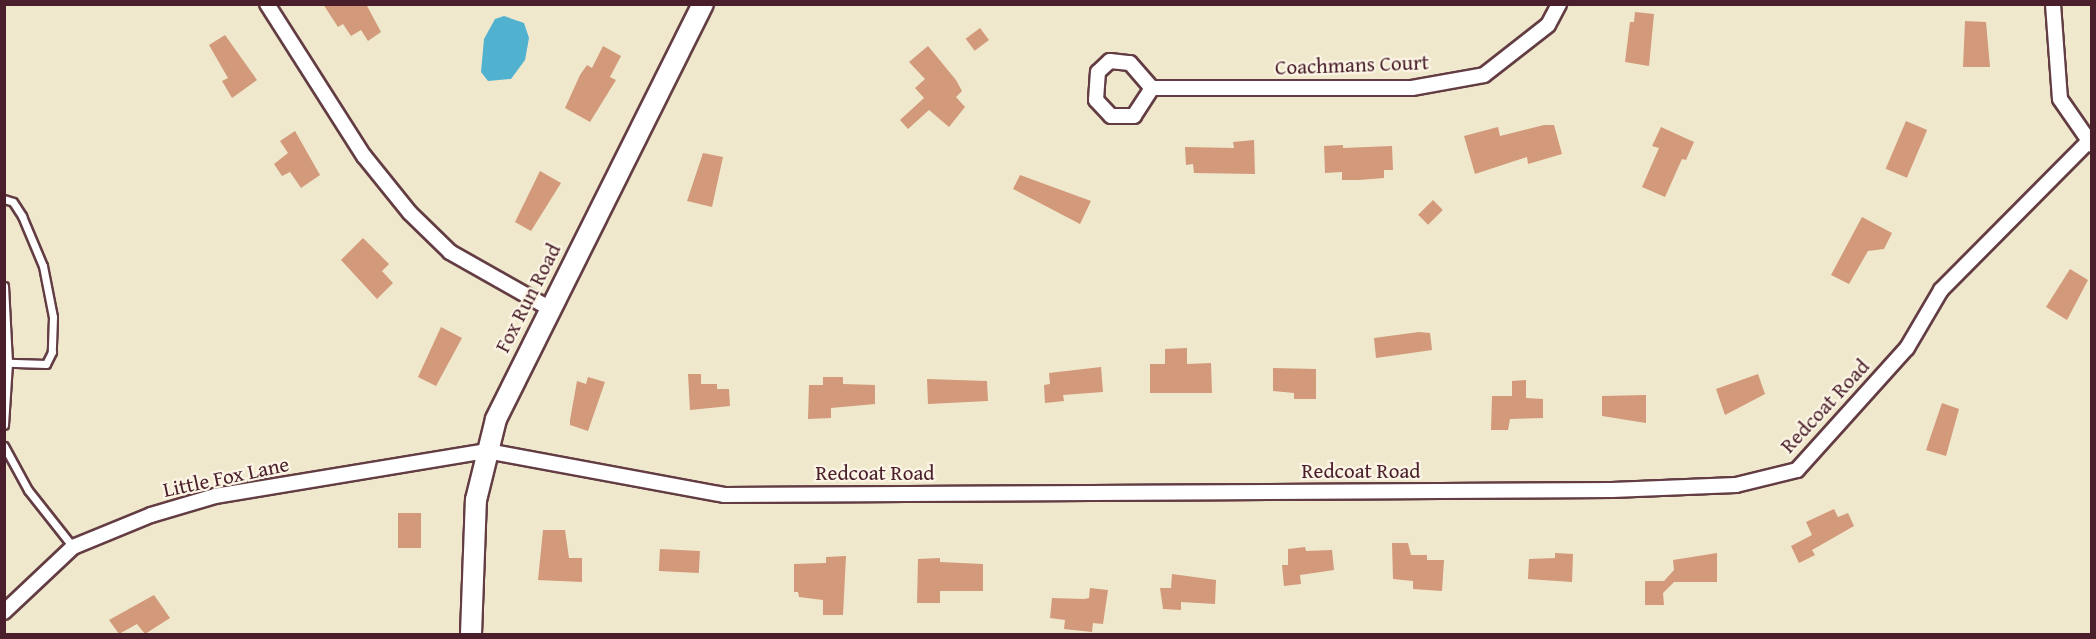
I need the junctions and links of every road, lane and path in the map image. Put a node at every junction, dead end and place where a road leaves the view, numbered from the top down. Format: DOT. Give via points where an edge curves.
graph roads {
  1 [pos="267,4"];
  2 [pos="703,4"];
  3 [pos="1559,4"];
  4 [pos="2053,4"];
  5 [pos="1152,88"];
  6 [pos="2089,144"];
  7 [pos="4,199"];
  8 [pos="4,286"];
  9 [pos="549,308"];
  10 [pos="8,363"];
  11 [pos="4,425"];
  12 [pos="4,446"];
  13 [pos="487,451"];
  14 [pos="73,547"];
  15 [pos="4,612"];
  16 [pos="471,634"];
  1 -- 9 [label="street" via="364,156 410,213 450,252"];
  2 -- 9 [label="street, Fox Run Road"];
  3 -- 5 [label="street, Coachmans Court" via="1548,25 1484,75 1412,88"];
  4 -- 6 [label="street" via="2060,99"];
  5 -- 5 [label="street" via="1130,63 1110,61 1098,72 1095,100 1111,116 1134,116"];
  6 -- 13 [label="street, Redcoat Road" via="1941,290 1907,348 1797,470 1736,485 1612,490 724,495"];
  7 -- 10 [label="lane" via="13,202 22,216 39,256 53,317 52,352 46,364"];
  8 -- 10 [label="lane"];
  9 -- 13 [label="street, Fox Run Road" via="509,386"];
  10 -- 11 [label="lane"];
  12 -- 14 [label="lane" via="28,490"];
  13 -- 14 [label="street, Little Fox Lane" via="215,496 152,515"];
  13 -- 16 [label="street, Fox Run Road" via="476,500"];
  14 -- 15 [label="street, Little Fox Lane"];
}
